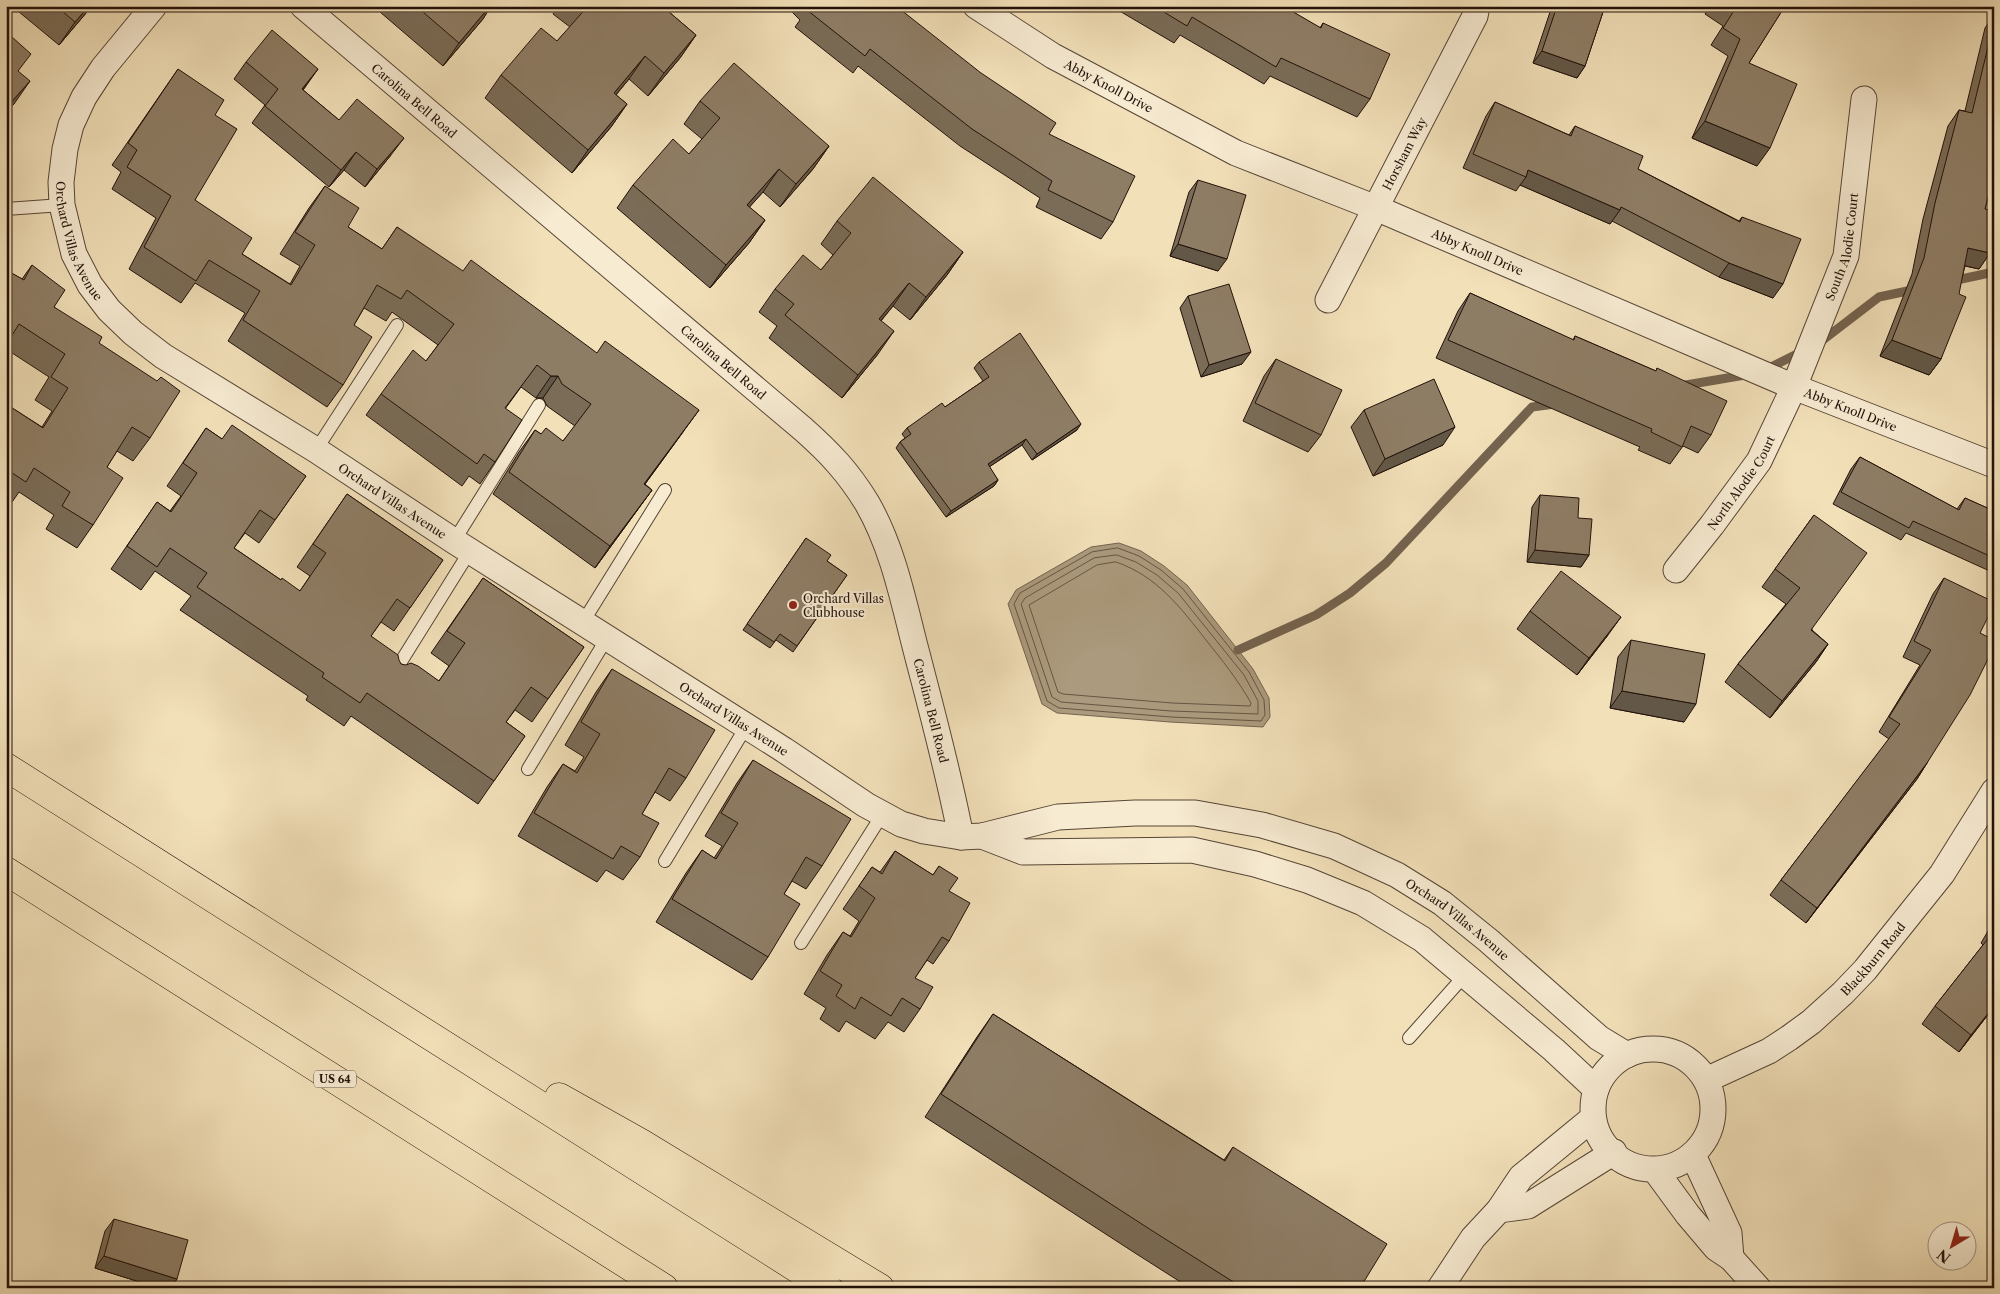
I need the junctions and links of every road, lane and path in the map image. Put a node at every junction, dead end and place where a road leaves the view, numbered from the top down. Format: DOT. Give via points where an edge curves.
graph roads {
  1 [pos="154,6"];
  2 [pos="303,6"];
  3 [pos="976,6"];
  4 [pos="1477,6"];
  5 [pos="1864,99"];
  6 [pos="62,205"];
  7 [pos="1376,208"];
  8 [pos="6,209"];
  9 [pos="1328,300"];
  10 [pos="397,325"];
  11 [pos="1794,387"];
  12 [pos="539,405"];
  13 [pos="316,450"];
  14 [pos="1994,465"];
  15 [pos="665,490"];
  16 [pos="462,546"];
  17 [pos="1676,570"];
  18 [pos="583,622"];
  19 [pos="607,638"];
  20 [pos="390,680"];
  21 [pos="746,727"];
  22 [pos="6,767"];
  23 [pos="528,769"];
  24 [pos="1994,791"];
  25 [pos="882,814"];
  26 [pos="1262,824"];
  27 [pos="972,837"];
  28 [pos="665,861"];
  29 [pos="1255,864"];
  30 [pos="6,871"];
  31 [pos="801,943"];
  32 [pos="1466,975"];
  33 [pos="420,1029"];
  34 [pos="1409,1038"];
  35 [pos="1627,1055"];
  36 [pos="1706,1080"];
  37 [pos="1596,1089"];
  38 [pos="1593,1118"];
  39 [pos="1614,1152"];
  40 [pos="1693,1156"];
  41 [pos="1655,1170"];
  42 [pos="1499,1210"];
  43 [pos="1731,1258"];
  44 [pos="664,1288"];
  45 [pos="828,1288"];
  46 [pos="880,1288"];
  47 [pos="1440,1288"];
  48 [pos="1758,1288"];
  1 -- 6 [label="street, Orchard Villas Avenue" via="103,68 71,125 61,182"];
  2 -- 27 [label="street, Carolina Bell Road" via="803,430 834,458 852,480 884,536 952,787"];
  3 -- 7 [label="street, Abby Knoll Drive" via="1053,56 1236,153"];
  4 -- 7 [label="street, Horsham Way" via="1475,16"];
  5 -- 11 [label="street, South Alodie Court" via="1846,256"];
  6 -- 8 [label="lane"];
  6 -- 13 [label="street, Orchard Villas Avenue" via="74,254 90,285 109,310 163,356"];
  7 -- 9 [label="street, Horsham Way"];
  7 -- 11 [label="street, Abby Knoll Drive"];
  10 -- 13 [label="lane"];
  11 -- 14 [label="street, Abby Knoll Drive"];
  11 -- 17 [label="street, North Alodie Court" via="1758,460"];
  12 -- 16 [label="lane"];
  13 -- 16 [label="street, Orchard Villas Avenue"];
  15 -- 18 [label="lane"];
  16 -- 18 [label="street, Orchard Villas Avenue"];
  16 -- 20 [label="lane"];
  18 -- 19 [label="street, Orchard Villas Avenue"];
  19 -- 21 [label="street, Orchard Villas Avenue"];
  19 -- 23 [label="lane"];
  21 -- 25 [label="street, Orchard Villas Avenue"];
  21 -- 28 [label="lane"];
  22 -- 33 [label="highway"];
  24 -- 36 [label="street, Blackburn Road" via="1942,874 1866,970 1811,1022 1789,1038 1769,1051"];
  25 -- 27 [label="street, Orchard Villas Avenue" via="924,831"];
  25 -- 31 [label="lane"];
  26 -- 27 [label="street, Orchard Villas Avenue" via="1195,813 1134,813 1058,817"];
  26 -- 29 [label="street"];
  26 -- 35 [label="street, Orchard Villas Avenue" via="1334,846 1397,875 1442,904 1599,1038"];
  27 -- 29 [label="street, Orchard Villas Avenue" via="1023,852 1192,850"];
  29 -- 32 [label="street, Orchard Villas Avenue" via="1307,880 1363,903 1422,938"];
  30 -- 44 [label="highway, US 64"];
  32 -- 34 [label="lane"];
  32 -- 37 [label="street, Orchard Villas Avenue"];
  33 -- 45 [label="highway"];
  33 -- 46 [label="highway" via="561,1098 641,1142"];
  35 -- 36 [label="street" via="1663,1050 1680,1055"];
  35 -- 37 [label="street" via="1608,1067"];
  36 -- 40 [label="street" via="1713,1100 1713,1120 1706,1139"];
  37 -- 38 [label="street"];
  38 -- 39 [label="street" via="1602,1140"];
  38 -- 42 [label="street" via="1521,1177"];
  39 -- 41 [label="street" via="1635,1167"];
  39 -- 42 [label="street" via="1528,1206"];
  40 -- 41 [label="street" via="1675,1166"];
  40 -- 43 [label="street" via="1729,1233"];
  41 -- 43 [label="street" via="1716,1248"];
  42 -- 47 [label="street" via="1473,1238"];
  43 -- 48 [label="street"];
}
